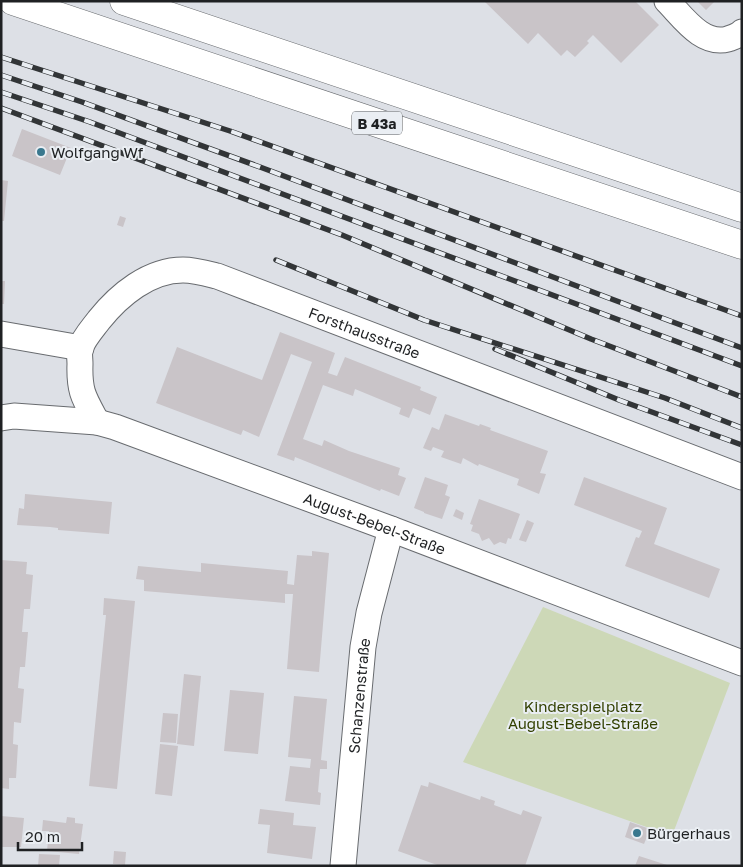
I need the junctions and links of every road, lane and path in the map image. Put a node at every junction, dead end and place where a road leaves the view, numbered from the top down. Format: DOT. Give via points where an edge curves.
graph roads {
  1 [pos="13,1"];
  2 [pos="124,1"];
  3 [pos="667,1"];
  4 [pos="742,32"];
  5 [pos="742,208"];
  6 [pos="742,245"];
  7 [pos="1,334"];
  8 [pos="80,348"];
  9 [pos="1,418"];
  10 [pos="96,422"];
  11 [pos="742,477"];
  12 [pos="391,529"];
  13 [pos="742,663"];
  14 [pos="343,866"];
  1 -- 6 [label="highway, B 43a"];
  2 -- 5 [label="highway, B 43a"];
  3 -- 4 [label="street" via="699,34 712,40 722,40"];
  7 -- 8 [label="street"];
  8 -- 10 [label="street" via="81,392"];
  8 -- 11 [label="street, Forsthausstraße" via="110,306 136,285 171,272 198,271"];
  9 -- 10 [label="street, August-Bebel-Straße"];
  10 -- 12 [label="street, August-Bebel-Straße"];
  12 -- 13 [label="street, August-Bebel-Straße"];
  12 -- 14 [label="street, Schanzenstraße" via="363,647"];
}
